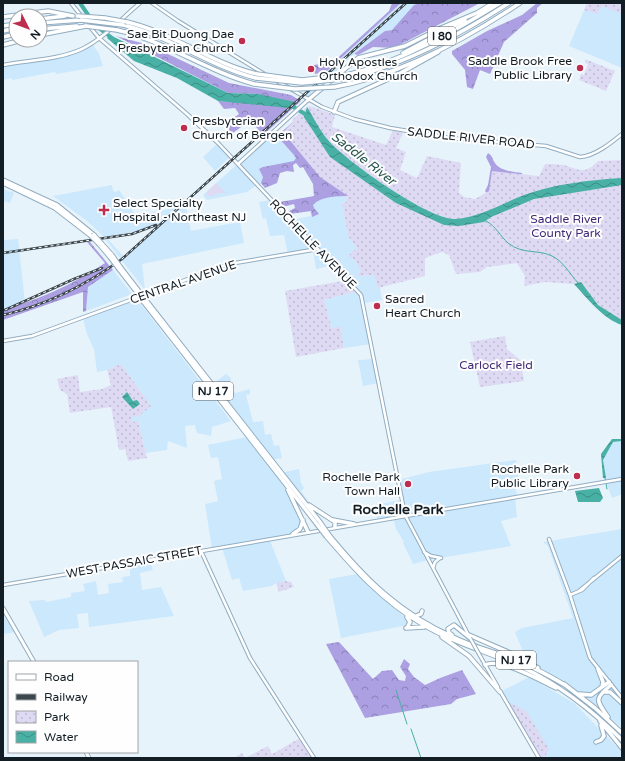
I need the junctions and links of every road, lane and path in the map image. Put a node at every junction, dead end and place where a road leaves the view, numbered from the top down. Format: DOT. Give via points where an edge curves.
graph roads {
  1 [pos="71,3"];
  2 [pos="140,3"];
  3 [pos="152,3"];
  4 [pos="493,3"];
  5 [pos="500,3"];
  6 [pos="509,3"];
  7 [pos="520,3"];
  8 [pos="479,12"];
  9 [pos="73,16"];
  10 [pos="3,17"];
  11 [pos="48,18"];
  12 [pos="48,22"];
  13 [pos="86,26"];
  14 [pos="48,28"];
  15 [pos="48,33"];
  16 [pos="100,36"];
  17 [pos="454,42"];
  18 [pos="380,64"];
  19 [pos="3,65"];
  20 [pos="256,76"];
  21 [pos="308,100"];
  22 [pos="334,112"];
  23 [pos="622,134"];
  24 [pos="238,164"];
  25 [pos="3,180"];
  26 [pos="3,183"];
  27 [pos="92,235"];
  28 [pos="318,249"];
  29 [pos="144,299"];
  30 [pos="3,341"];
  31 [pos="622,479"];
  32 [pos="285,484"];
  33 [pos="292,487"];
  34 [pos="405,515"];
  35 [pos="303,519"];
  36 [pos="332,520"];
  37 [pos="318,523"];
  38 [pos="354,524"];
  39 [pos="335,527"];
  40 [pos="308,532"];
  41 [pos="293,534"];
  42 [pos="549,539"];
  43 [pos="201,550"];
  44 [pos="424,551"];
  45 [pos="622,556"];
  46 [pos="433,569"];
  47 [pos="363,576"];
  48 [pos="3,585"];
  49 [pos="570,595"];
  50 [pos="3,608"];
  51 [pos="422,611"];
  52 [pos="402,612"];
  53 [pos="415,616"];
  54 [pos="432,623"];
  55 [pos="430,629"];
  56 [pos="437,633"];
  57 [pos="470,637"];
  58 [pos="464,642"];
  59 [pos="33,661"];
  60 [pos="484,663"];
  61 [pos="598,669"];
  62 [pos="610,684"];
  63 [pos="565,685"];
  64 [pos="602,688"];
  65 [pos="573,691"];
  66 [pos="500,692"];
  67 [pos="602,693"];
  68 [pos="570,695"];
  69 [pos="622,698"];
  70 [pos="622,704"];
  71 [pos="596,716"];
  72 [pos="613,725"];
  73 [pos="622,733"];
  74 [pos="622,740"];
  75 [pos="596,742"];
  76 [pos="622,748"];
  77 [pos="314,758"];
  78 [pos="539,758"];
  1 -- 16 [label="street, ROCHELLE AVENUE"];
  2 -- 16 [label="street"];
  3 -- 21 [label="street, SADDLE RIVER ROAD"];
  4 -- 8 [label="highway"];
  5 -- 18 [label="highway, I 80" via="437,39"];
  6 -- 20 [label="highway, I 80, bridge" via="466,29 418,53 372,71 342,79 302,83"];
  7 -- 17 [label="highway, I 80"];
  8 -- 18 [label="highway"];
  8 -- 21 [label="highway" via="405,46 358,58"];
  9 -- 10 [label="highway" via="48,11"];
  9 -- 11 [label="highway, I 80"];
  9 -- 20 [label="highway, I 80, bridge" via="105,18 157,31"];
  12 -- 20 [label="highway, I 80, bridge" via="81,20 123,25 159,36 225,68"];
  13 -- 14 [label="highway, I 80"];
  13 -- 15 [label="highway"];
  13 -- 17 [label="highway, I 80, bridge" via="148,38 223,74 254,84 295,89 334,87 356,82"];
  16 -- 19 [label="street" via="71,53"];
  16 -- 24 [label="street, ROCHELLE AVENUE"];
  17 -- 22 [label="highway" via="415,66 338,102"];
  18 -- 20 [label="highway, I 80, bridge" via="348,75 302,80"];
  21 -- 22 [label="street, SADDLE RIVER ROAD"];
  21 -- 24 [label="street"];
  22 -- 23 [label="street, SADDLE RIVER ROAD" via="412,133 546,146 580,157 604,147"];
  24 -- 28 [label="street, ROCHELLE AVENUE"];
  25 -- 27 [label="highway, NJ 17" via="57,206"];
  26 -- 27 [label="highway, NJ 17" via="50,205"];
  27 -- 29 [label="highway, NJ 17, bridge"];
  28 -- 30 [label="street, CENTRAL AVENUE" via="229,264 32,336"];
  28 -- 34 [label="street, ROCHELLE AVENUE" via="354,286 362,298"];
  29 -- 32 [label="highway, NJ 17"];
  29 -- 33 [label="highway, NJ 17"];
  31 -- 34 [label="street"];
  32 -- 35 [label="highway"];
  32 -- 37 [label="highway, NJ 17"];
  33 -- 36 [label="highway" via="314,510"];
  33 -- 37 [label="highway, NJ 17"];
  34 -- 38 [label="street, WEST PASSAIC STREET"];
  34 -- 44 [label="street, ROCHELLE AVENUE"];
  35 -- 40 [label="highway"];
  35 -- 41 [label="highway" via="302,526"];
  36 -- 38 [label="highway"];
  36 -- 39 [label="highway"];
  37 -- 47 [label="highway, NJ 17, bridge"];
  38 -- 39 [label="street, WEST PASSAIC STREET"];
  39 -- 40 [label="street, WEST PASSAIC STREET"];
  40 -- 41 [label="street, WEST PASSAIC STREET"];
  41 -- 43 [label="street, WEST PASSAIC STREET"];
  42 -- 49 [label="street"];
  43 -- 48 [label="street, WEST PASSAIC STREET"];
  43 -- 77 [label="street" via="250,658"];
  44 -- 46 [label="street, ROCHELLE AVENUE"];
  44 -- 46 [label="street" via="441,558 435,562"];
  45 -- 49 [label="street" via="579,591"];
  46 -- 57 [label="street, ROCHELLE AVENUE"];
  47 -- 52 [label="highway, NJ 17"];
  47 -- 53 [label="highway, NJ 17" via="387,597"];
  49 -- 61 [label="street" via="589,656"];
  50 -- 59 [label="main road"];
  51 -- 53 [label="highway" via="420,615"];
  52 -- 55 [label="highway, NJ 17"];
  52 -- 55 [label="highway" via="410,622 406,628 418,626"];
  53 -- 54 [label="highway"];
  53 -- 58 [label="highway, NJ 17"];
  55 -- 56 [label="highway, NJ 17"];
  56 -- 66 [label="highway" via="469,656"];
  56 -- 68 [label="highway, NJ 17" via="526,669"];
  57 -- 58 [label="highway" via="456,626 450,627 449,633"];
  57 -- 60 [label="street, ROCHELLE AVENUE, bridge"];
  57 -- 63 [label="highway" via="515,655"];
  58 -- 63 [label="highway, NJ 17" via="524,663"];
  60 -- 66 [label="street, ROCHELLE AVENUE"];
  60 -- 68 [label="highway" via="492,662 512,668"];
  61 -- 62 [label="street"];
  61 -- 64 [label="highway" via="603,682"];
  62 -- 64 [label="highway"];
  62 -- 67 [label="highway"];
  62 -- 69 [label="street"];
  63 -- 65 [label="highway, NJ 17"];
  64 -- 65 [label="highway" via="588,696"];
  65 -- 72 [label="highway, NJ 17"];
  66 -- 78 [label="street, ROCHELLE AVENUE"];
  67 -- 70 [label="highway" via="610,692"];
  67 -- 72 [label="highway" via="598,697 598,703"];
  68 -- 71 [label="highway, NJ 17"];
  71 -- 74 [label="highway, NJ 17"];
  71 -- 75 [label="highway" via="604,734 601,740"];
  71 -- 76 [label="highway"];
  72 -- 73 [label="highway, NJ 17"];
}
